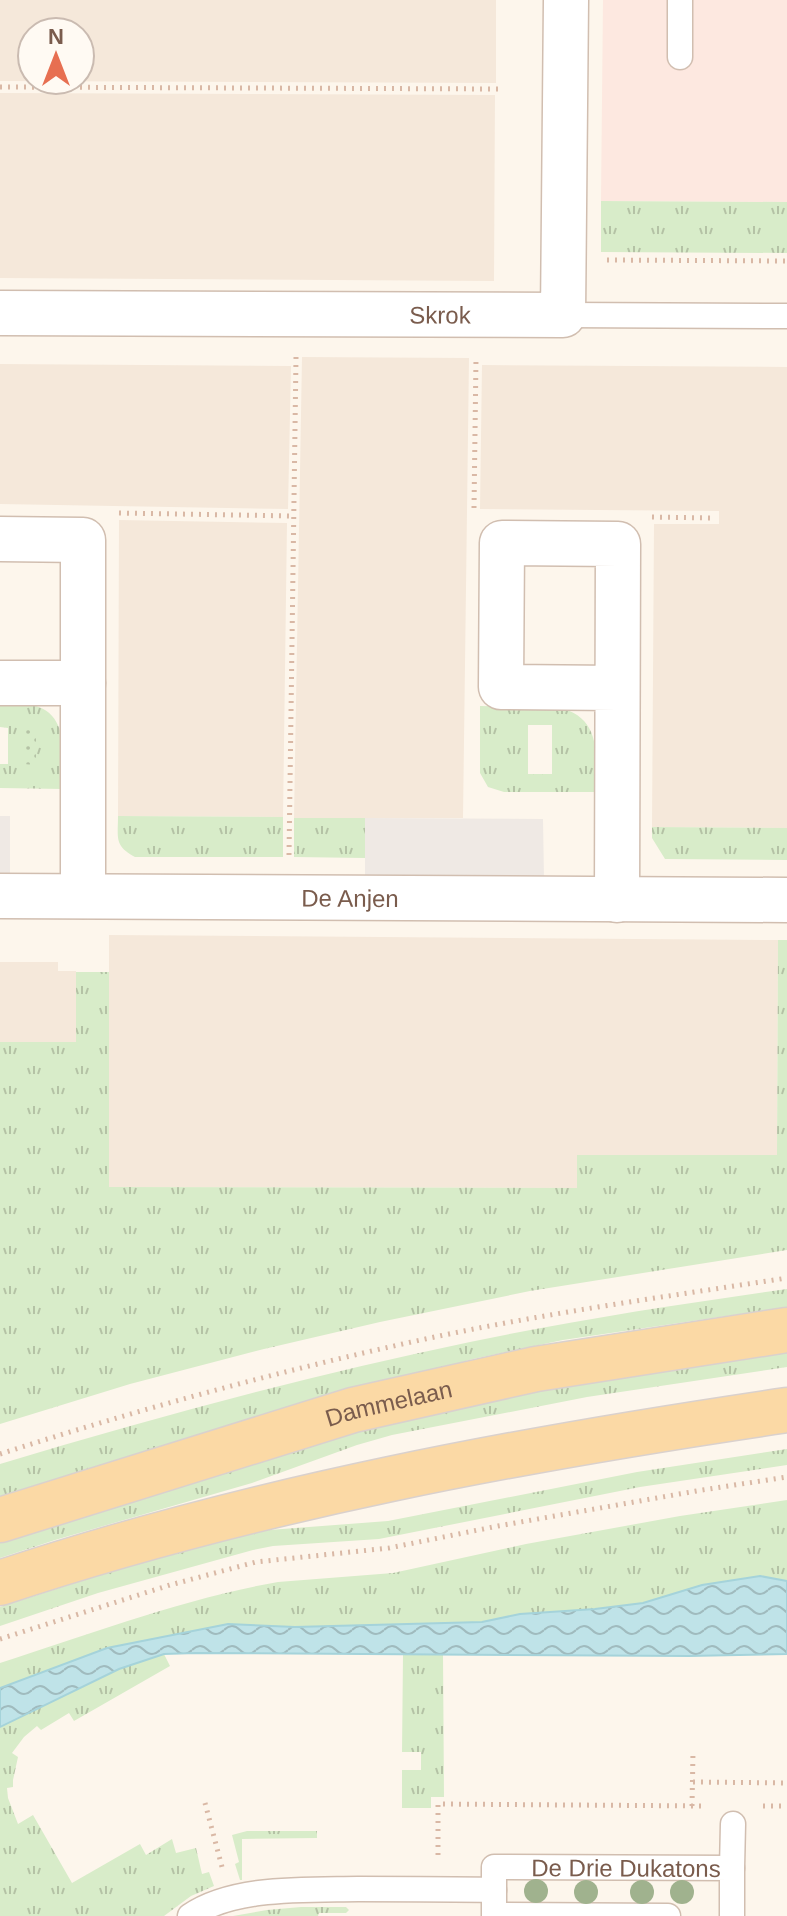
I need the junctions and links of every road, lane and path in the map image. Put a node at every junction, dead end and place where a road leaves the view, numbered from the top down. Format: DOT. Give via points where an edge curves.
graph roads {
  1 [pos="566,0"];
  2 [pos="680,0"];
  3 [pos="680,57"];
  4 [pos="0,87"];
  5 [pos="501,89"];
  6 [pos="594,259"];
  7 [pos="787,261"];
  8 [pos="0,313"];
  9 [pos="563,315"];
  10 [pos="787,316"];
  11 [pos="296,356"];
  12 [pos="476,357"];
  13 [pos="112,513"];
  14 [pos="294,516"];
  15 [pos="474,516"];
  16 [pos="647,517"];
  17 [pos="714,518"];
  18 [pos="0,539"];
  19 [pos="0,683"];
  20 [pos="83,683"];
  21 [pos="617,688"];
  22 [pos="288,868"];
  23 [pos="0,896"];
  24 [pos="83,896"];
  25 [pos="617,900"];
  26 [pos="787,900"];
  27 [pos="787,1330"];
  28 [pos="787,1410"];
  29 [pos="787,1477"];
  30 [pos="0,1520"];
  31 [pos="0,1583"];
  32 [pos="0,1639"];
  33 [pos="693,1752"];
  34 [pos="693,1782"];
  35 [pos="787,1783"];
  36 [pos="205,1803"];
  37 [pos="692,1806"];
  38 [pos="706,1806"];
  39 [pos="760,1806"];
  40 [pos="787,1806"];
  41 [pos="733,1824"];
  42 [pos="438,1858"];
  43 [pos="732,1868"];
  44 [pos="494,1890"];
  45 [pos="231,1899"];
  46 [pos="190,1916"];
  47 [pos="668,1916"];
  48 [pos="732,1916"];
  1 -- 9 [label="street"];
  2 -- 3 [label="lane"];
  4 -- 5 [label="path"];
  6 -- 7 [label="path"];
  8 -- 9 [label="street, Skrok"];
  9 -- 10 [label="lane"];
  11 -- 14 [label="path"];
  12 -- 15 [label="path"];
  13 -- 14 [label="path"];
  14 -- 22 [label="path"];
  16 -- 17 [label="path"];
  18 -- 20 [label="street" via="83,540"];
  19 -- 20 [label="street"];
  20 -- 24 [label="street"];
  21 -- 25 [label="street"];
  23 -- 24 [label="street, De Anjen"];
  24 -- 25 [label="street, De Anjen"];
  25 -- 26 [label="street, De Anjen"];
  27 -- 30 [label="main road, Dammelaan" via="536,1369 353,1410"];
  28 -- 31 [label="main road" via="410,1475 237,1513"];
  29 -- 32 [label="path" via="389,1548 256,1562"];
  33 -- 34 [label="path"];
  34 -- 35 [label="path"];
  34 -- 37 [label="path"];
  36 -- 45 [label="path"];
  37 -- 38 [label="path"];
  37 -- 42 [label="path" via="438,1804"];
  39 -- 40 [label="path"];
  41 -- 43 [label="lane"];
  43 -- 44 [label="lane, De Drie Dukatons" via="494,1867"];
  43 -- 48 [label="lane, De Drie Dukatons"];
  44 -- 45 [label="lane" via="305,1890"];
  44 -- 47 [label="lane, De Drie Dukatons" via="494,1915"];
  45 -- 46 [label="lane"];
}
